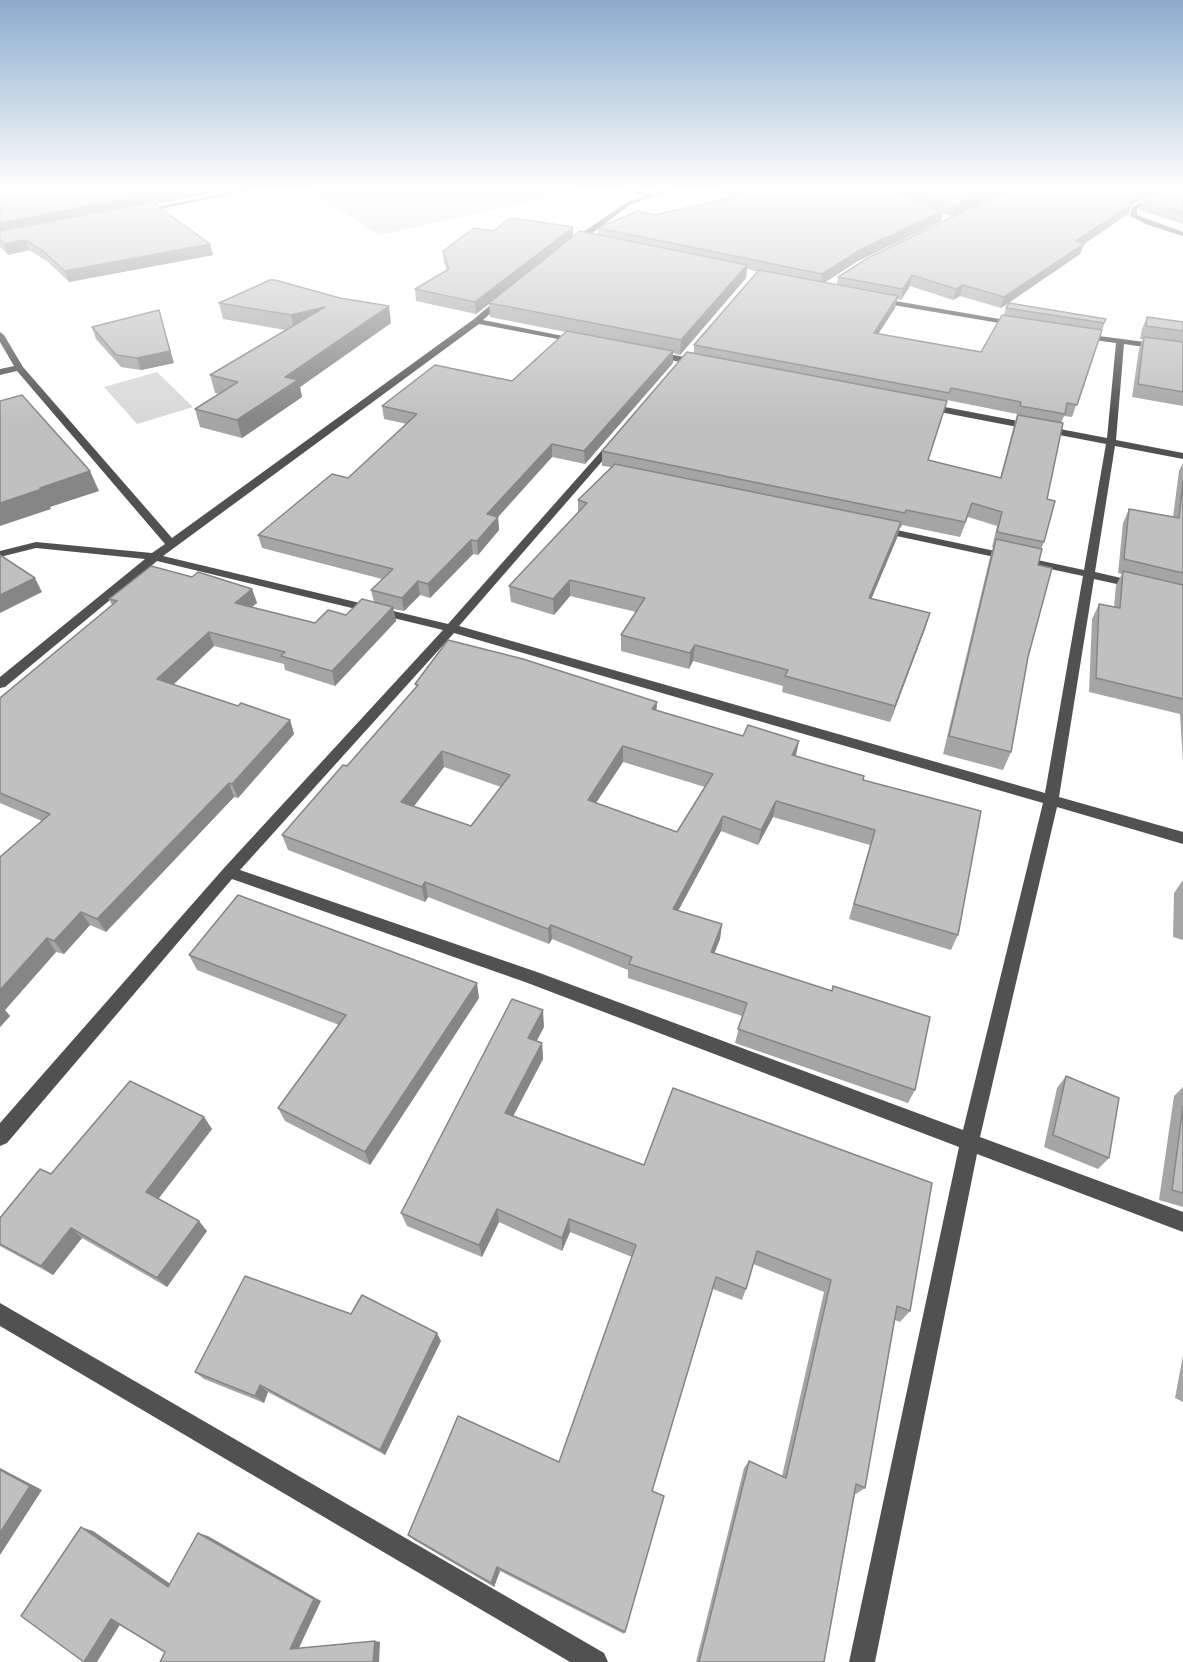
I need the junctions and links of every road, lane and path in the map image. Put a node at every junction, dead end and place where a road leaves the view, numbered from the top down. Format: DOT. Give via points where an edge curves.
graph roads {
  1 [pos="513,291"];
  2 [pos="868,298"];
  3 [pos="477,321"];
  4 [pos="1028,326"];
  5 [pos="1074,334"];
  6 [pos="0,335"];
  7 [pos="1120,342"];
  8 [pos="592,343"];
  9 [pos="1183,350"];
  10 [pos="638,351"];
  11 [pos="707,364"];
  12 [pos="19,368"];
  13 [pos="0,372"];
  14 [pos="909,403"];
  15 [pos="625,429"];
  16 [pos="1111,443"];
  17 [pos="1183,456"];
  18 [pos="868,526"];
  19 [pos="171,544"];
  20 [pos="0,554"];
  21 [pos="154,557"];
  22 [pos="1088,572"];
  23 [pos="1151,588"];
  24 [pos="451,628"];
  25 [pos="0,684"];
  26 [pos="1051,800"];
  27 [pos="1183,838"];
  28 [pos="229,872"];
  29 [pos="0,1137"];
  30 [pos="970,1140"];
  31 [pos="1183,1222"];
  32 [pos="0,1314"];
  33 [pos="596,1662"];
  34 [pos="862,1662"];
  1 -- 3 [label="street"];
  2 -- 4 [label="street"];
  3 -- 8 [label="street"];
  3 -- 19 [label="street"];
  5 -- 7 [label="street"];
  6 -- 12 [label="street"];
  7 -- 9 [label="street"];
  7 -- 16 [label="street"];
  10 -- 11 [label="street"];
  12 -- 13 [label="street"];
  12 -- 19 [label="street"];
  14 -- 16 [label="street"];
  15 -- 24 [label="street" via="596,470"];
  16 -- 17 [label="street"];
  16 -- 22 [label="street"];
  18 -- 22 [label="street"];
  19 -- 21 [label="street"];
  20 -- 21 [label="street" via="36,546"];
  21 -- 24 [label="street"];
  21 -- 25 [label="street"];
  22 -- 23 [label="street"];
  22 -- 26 [label="street"];
  24 -- 26 [label="street"];
  24 -- 28 [label="street"];
  26 -- 27 [label="street"];
  26 -- 30 [label="street"];
  28 -- 29 [label="street"];
  28 -- 30 [label="street" via="531,977"];
  30 -- 31 [label="street"];
  30 -- 34 [label="street"];
  32 -- 33 [label="street"];
}
